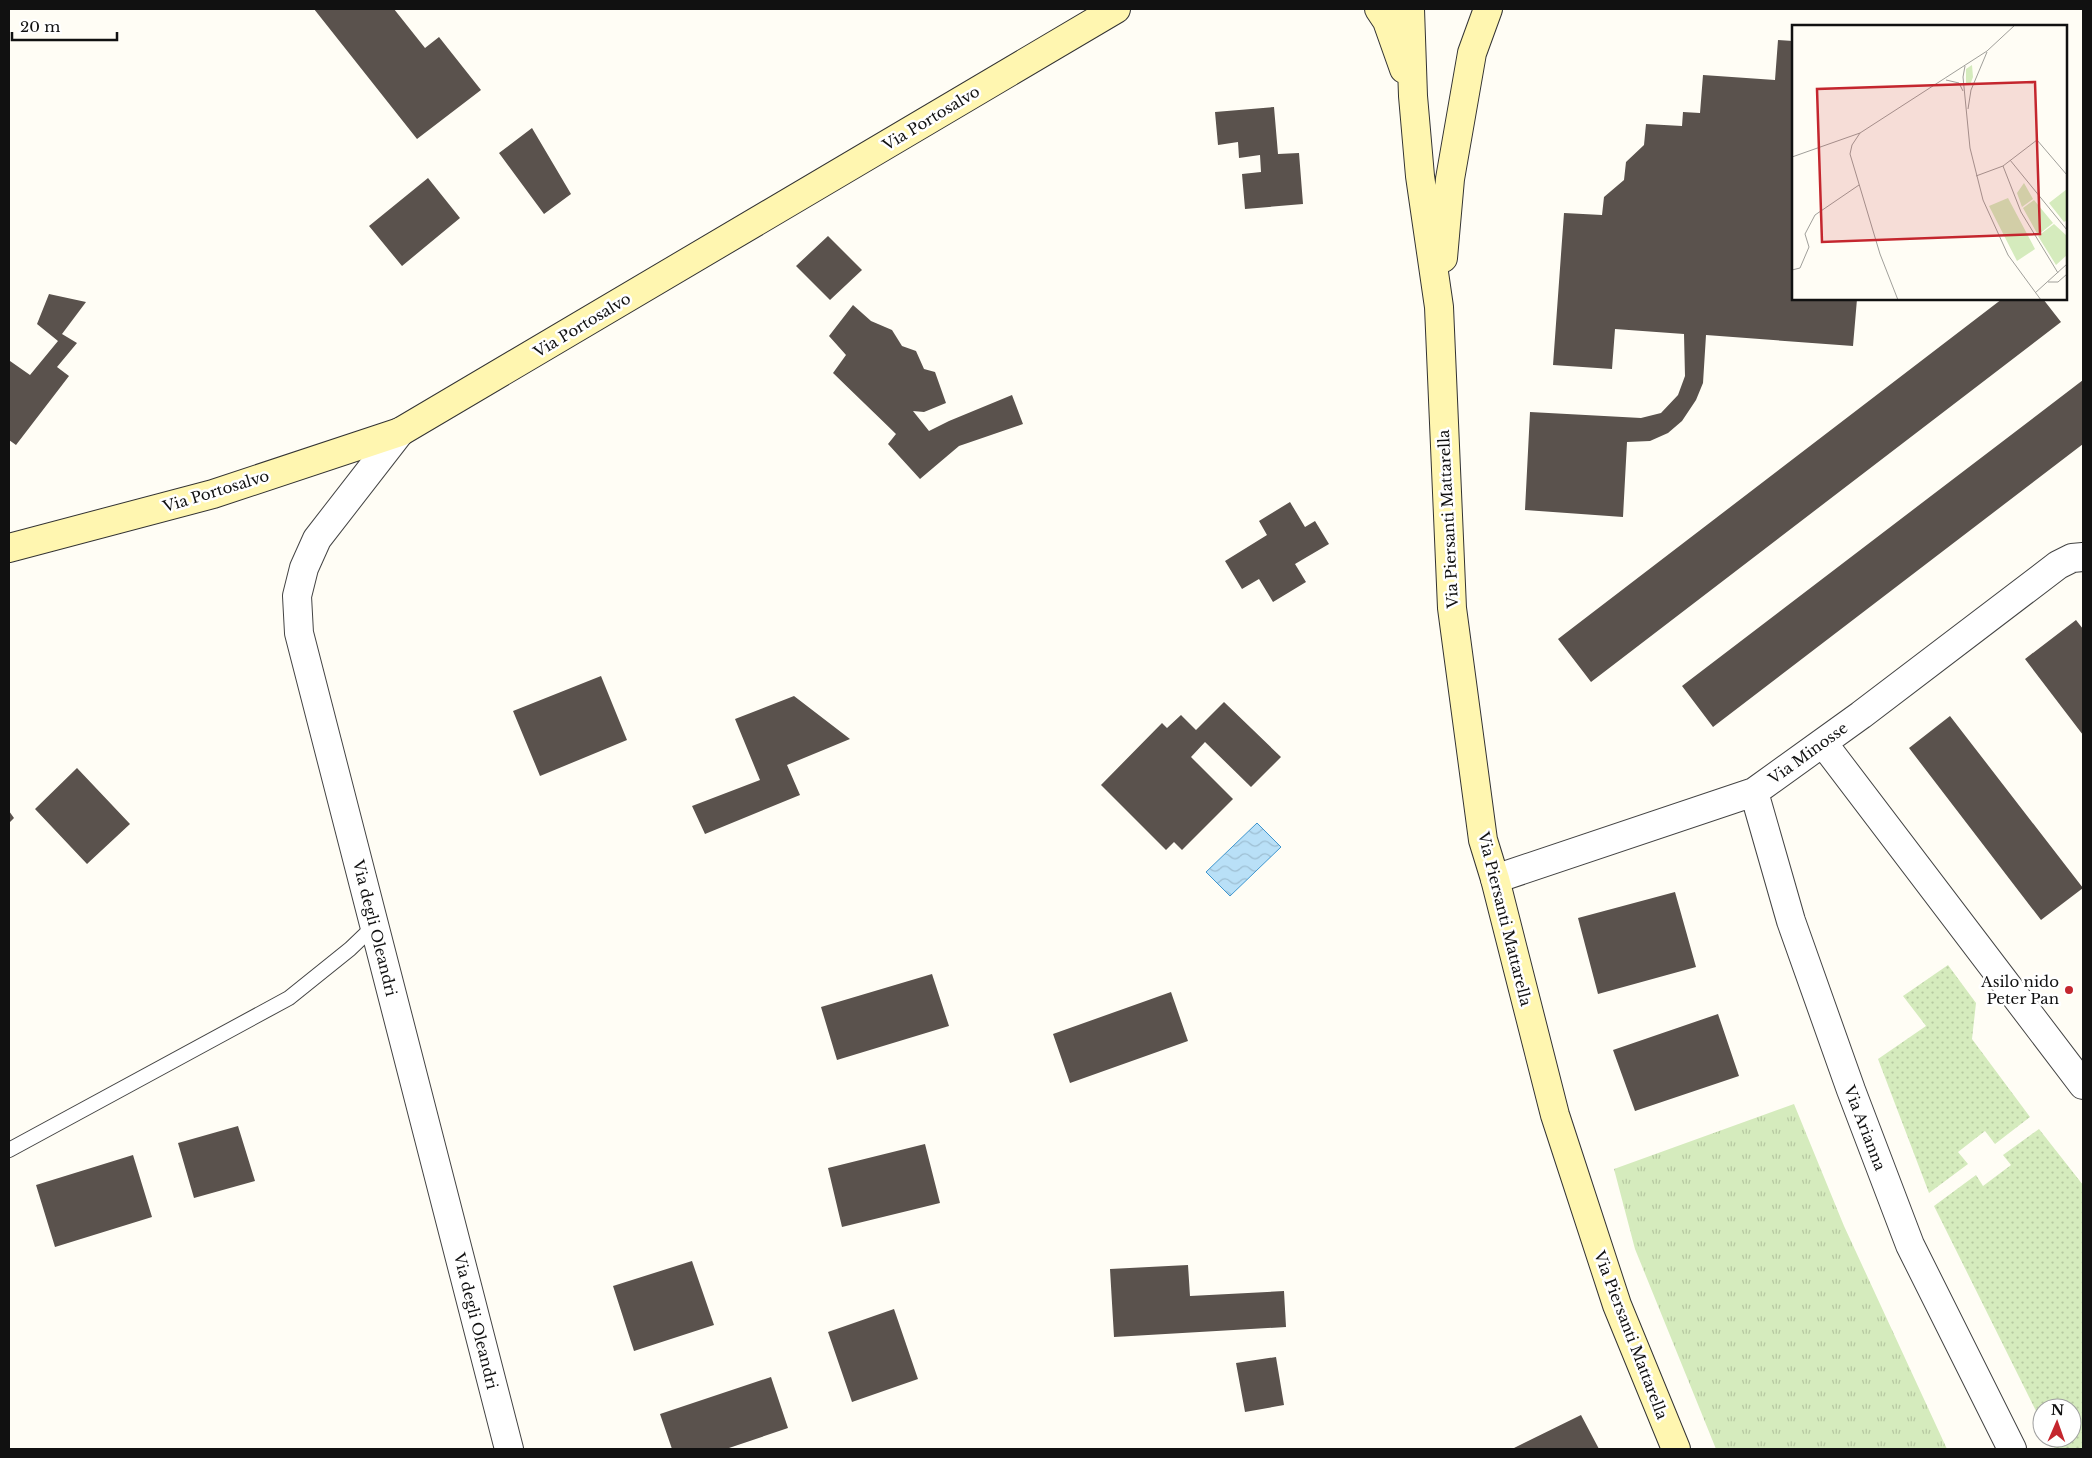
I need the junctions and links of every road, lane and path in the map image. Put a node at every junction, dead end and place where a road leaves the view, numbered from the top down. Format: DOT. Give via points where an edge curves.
graph roads {
  1 [pos="1116,9"];
  2 [pos="1379,9"];
  3 [pos="1410,9"];
  4 [pos="1488,9"];
  5 [pos="1413,96"];
  6 [pos="1439,307"];
  7 [pos="400,432"];
  8 [pos="9,548"];
  9 [pos="2083,557"];
  10 [pos="1823,743"];
  11 [pos="1754,792"];
  12 [pos="1495,879"];
  13 [pos="374,926"];
  14 [pos="2083,1085"];
  15 [pos="9,1150"];
  16 [pos="509,1449"];
  17 [pos="1676,1449"];
  18 [pos="2012,1449"];
  1 -- 7 [label="street, Via Portosalvo"];
  2 -- 5 [label="street" via="1387,21"];
  3 -- 5 [label="street"];
  4 -- 6 [label="street" via="1472,53 1450,179"];
  5 -- 6 [label="street" via="1420,176"];
  6 -- 12 [label="street, Via Piersanti Mattarella" via="1452,608 1483,840"];
  7 -- 8 [label="street, Via Portosalvo" via="213,494"];
  7 -- 13 [label="street, Via degli Oleandri" via="317,539 304,568 297,596 299,633"];
  9 -- 10 [label="street, Via Minosse" via="2058,564"];
  10 -- 11 [label="street, Via Minosse"];
  10 -- 14 [label="street"];
  11 -- 12 [label="street, Via Minosse"];
  11 -- 18 [label="street, Via Arianna" via="1791,921 1910,1245"];
  12 -- 17 [label="street, Via Piersanti Mattarella" via="1555,1115 1616,1305"];
  13 -- 15 [label="lane" via="289,998"];
  13 -- 16 [label="street, Via degli Oleandri"];
}
